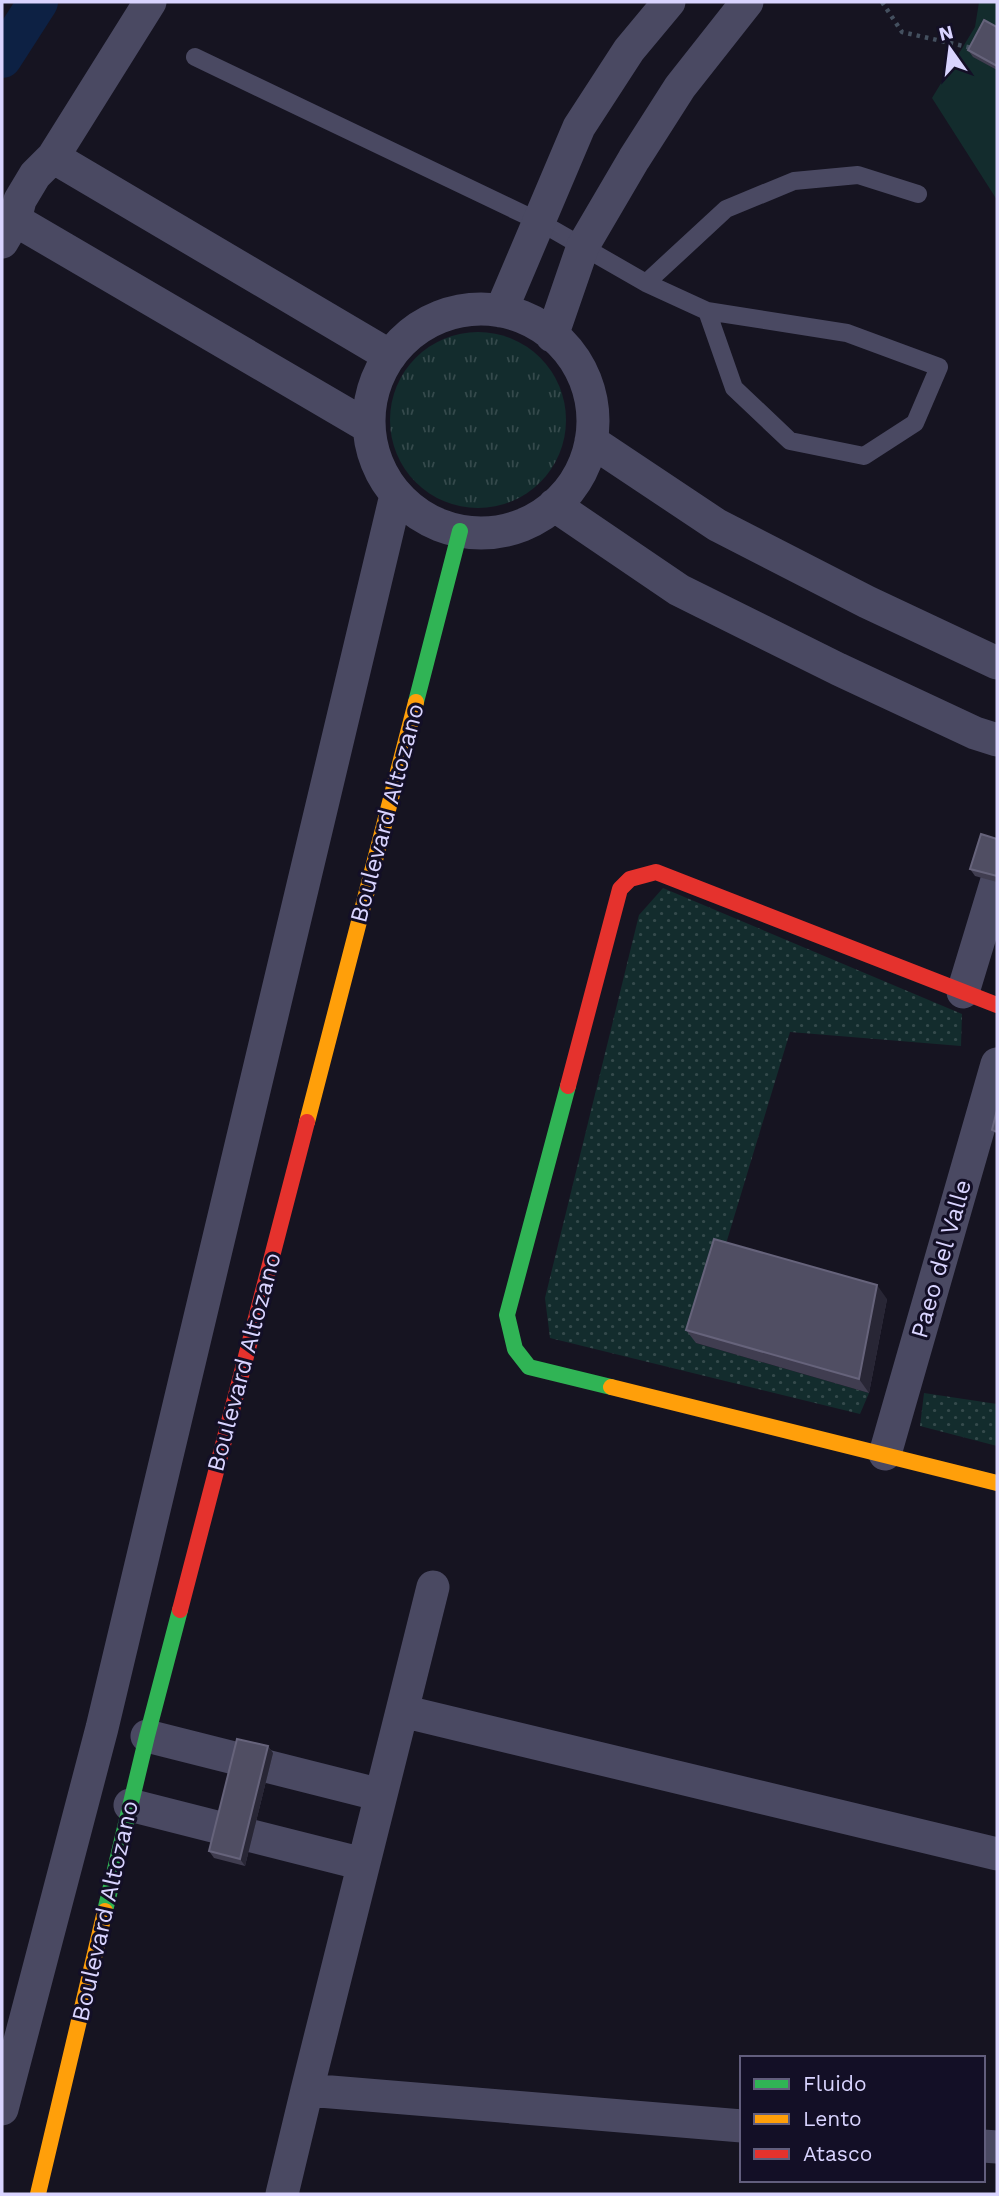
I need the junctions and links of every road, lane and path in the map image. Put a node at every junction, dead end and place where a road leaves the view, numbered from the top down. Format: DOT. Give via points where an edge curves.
graph roads {
  1 [pos="150,2"];
  2 [pos="668,2"];
  3 [pos="747,2"];
  4 [pos="882,2"];
  5 [pos="972,48"];
  6 [pos="195,57"];
  7 [pos="52,157"];
  8 [pos="918,194"];
  9 [pos="538,221"];
  10 [pos="8,231"];
  11 [pos="583,246"];
  12 [pos="646,283"];
  13 [pos="501,311"];
  14 [pos="707,311"];
  15 [pos="552,336"];
  16 [pos="390,356"];
  17 [pos="369,427"];
  18 [pos="591,441"];
  19 [pos="396,495"];
  20 [pos="554,505"];
  21 [pos="460,531"];
  22 [pos="997,663"];
  23 [pos="997,740"];
  24 [pos="997,880"];
  25 [pos="963,992"];
  26 [pos="997,1005"];
  27 [pos="997,1064"];
  28 [pos="885,1454"];
  29 [pos="997,1483"];
  30 [pos="433,1587"];
  31 [pos="402,1711"];
  32 [pos="147,1736"];
  33 [pos="381,1795"];
  34 [pos="131,1805"];
  35 [pos="997,1854"];
  36 [pos="363,1864"];
  37 [pos="307,2090"];
  38 [pos="2,2109"];
  39 [pos="740,2126"];
  40 [pos="38,2194"];
  41 [pos="282,2194"];
  1 -- 7 [label="street"];
  2 -- 9 [label="street" via="629,50 579,127"];
  3 -- 11 [label="street" via="680,87"];
  4 -- 5 [label="path" via="902,32"];
  6 -- 9 [label="lane"];
  7 -- 10 [label="street" via="20,200"];
  7 -- 16 [label="street"];
  8 -- 12 [label="lane" via="858,175 794,181 726,209"];
  9 -- 11 [label="lane"];
  9 -- 13 [label="street"];
  10 -- 17 [label="street"];
  11 -- 12 [label="lane"];
  11 -- 15 [label="street"];
  12 -- 14 [label="lane"];
  13 -- 15 [label="street" via="525,318"];
  13 -- 16 [label="street" via="451,313 407,337"];
  14 -- 14 [label="lane" via="847,333 939,367 915,422 864,456 790,441 734,388"];
  15 -- 18 [label="street" via="580,368 589,391"];
  16 -- 17 [label="street" via="370,401"];
  17 -- 19 [label="street" via="382,474"];
  18 -- 20 [label="street" via="584,465"];
  18 -- 22 [label="street" via="717,525 867,603"];
  19 -- 21 [label="street" via="415,512"];
  19 -- 38 [label="street, Boulevard Altozano" via="105,1714"];
  20 -- 21 [label="street" via="510,528"];
  20 -- 23 [label="street" via="679,590 838,669"];
  21 -- 32 [label="street, Boulevard Altozano"];
  24 -- 25 [label="street"];
  25 -- 26 [label="street"];
  25 -- 28 [label="street" via="656,872 630,879 620,889 507,1315 515,1349 528,1367"];
  27 -- 28 [label="street, Paeo del Valle"];
  28 -- 29 [label="street"];
  30 -- 31 [label="street"];
  31 -- 33 [label="street"];
  31 -- 35 [label="street"];
  32 -- 33 [label="street"];
  32 -- 34 [label="street, Boulevard Altozano"];
  33 -- 36 [label="street"];
  34 -- 36 [label="street"];
  34 -- 40 [label="street, Boulevard Altozano"];
  36 -- 37 [label="street"];
  37 -- 39 [label="street"];
  37 -- 41 [label="street"];
}
